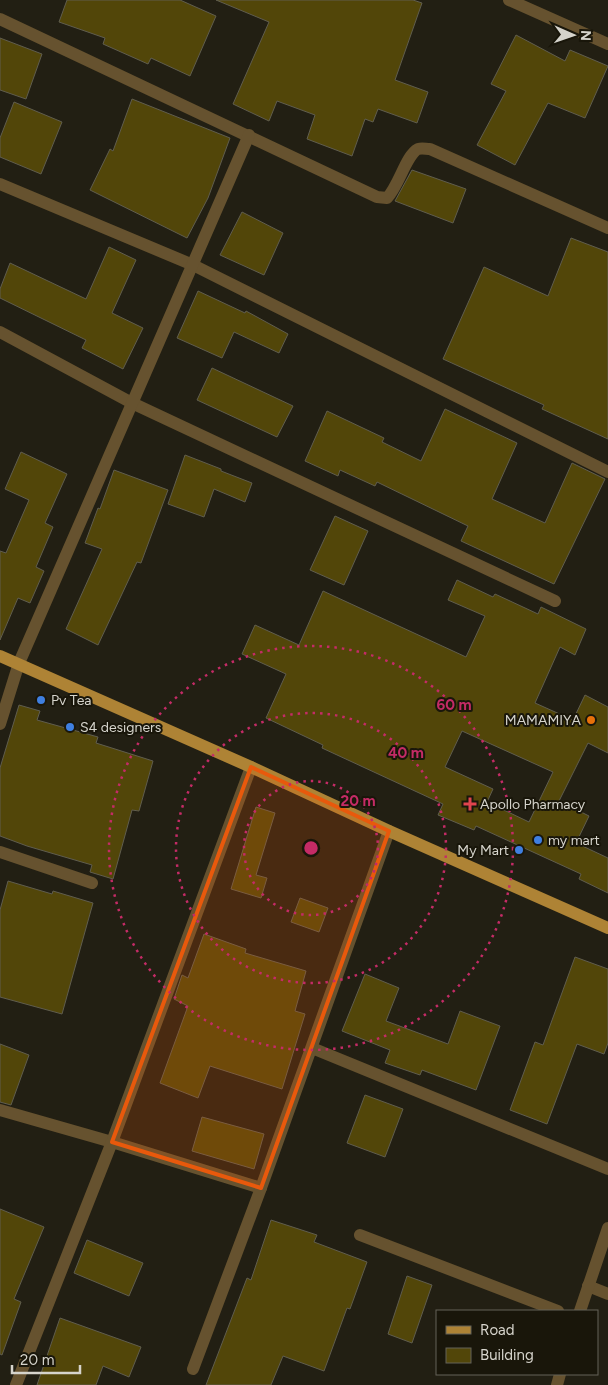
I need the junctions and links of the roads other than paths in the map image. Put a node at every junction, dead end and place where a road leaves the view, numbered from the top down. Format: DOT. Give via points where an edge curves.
graph roads {
  1 [pos="509,0"];
  2 [pos="0,18"];
  3 [pos="608,44"];
  4 [pos="249,135"];
  5 [pos="0,184"];
  6 [pos="608,228"];
  7 [pos="194,265"];
  8 [pos="0,332"];
  9 [pos="132,403"];
  10 [pos="608,472"];
  11 [pos="556,601"];
  12 [pos="0,656"];
  13 [pos="19,663"];
  14 [pos="0,724"];
  15 [pos="251,767"];
  16 [pos="389,831"];
  17 [pos="0,852"];
  18 [pos="92,883"];
  19 [pos="608,928"];
  20 [pos="312,1048"];
  21 [pos="0,1110"];
  22 [pos="112,1142"];
  23 [pos="608,1169"];
  24 [pos="261,1188"];
  25 [pos="608,1228"];
  26 [pos="360,1234"];
  27 [pos="588,1286"];
  28 [pos="608,1294"];
  29 [pos="555,1310"];
  30 [pos="580,1310"];
  31 [pos="193,1369"];
  32 [pos="16,1385"];
  1 -- 3 [label="street"];
  2 -- 4 [label="street"];
  4 -- 6 [label="street" via="382,198 387,198 394,190 412,154 420,148 430,149"];
  4 -- 7 [label="street"];
  5 -- 7 [label="street"];
  7 -- 9 [label="street"];
  7 -- 10 [label="street"];
  8 -- 9 [label="street"];
  9 -- 11 [label="street"];
  9 -- 13 [label="street"];
  12 -- 13 [label="main road"];
  13 -- 14 [label="street"];
  13 -- 15 [label="main road"];
  15 -- 16 [label="main road"];
  15 -- 22 [label="street"];
  16 -- 19 [label="main road"];
  16 -- 20 [label="street"];
  17 -- 18 [label="street"];
  20 -- 23 [label="street"];
  20 -- 24 [label="street"];
  21 -- 22 [label="street"];
  22 -- 24 [label="street"];
  22 -- 32 [label="street"];
  24 -- 31 [label="street"];
  25 -- 27 [label="street"];
  26 -- 29 [label="street"];
  27 -- 28 [label="street"];
  27 -- 30 [label="street"];
}
